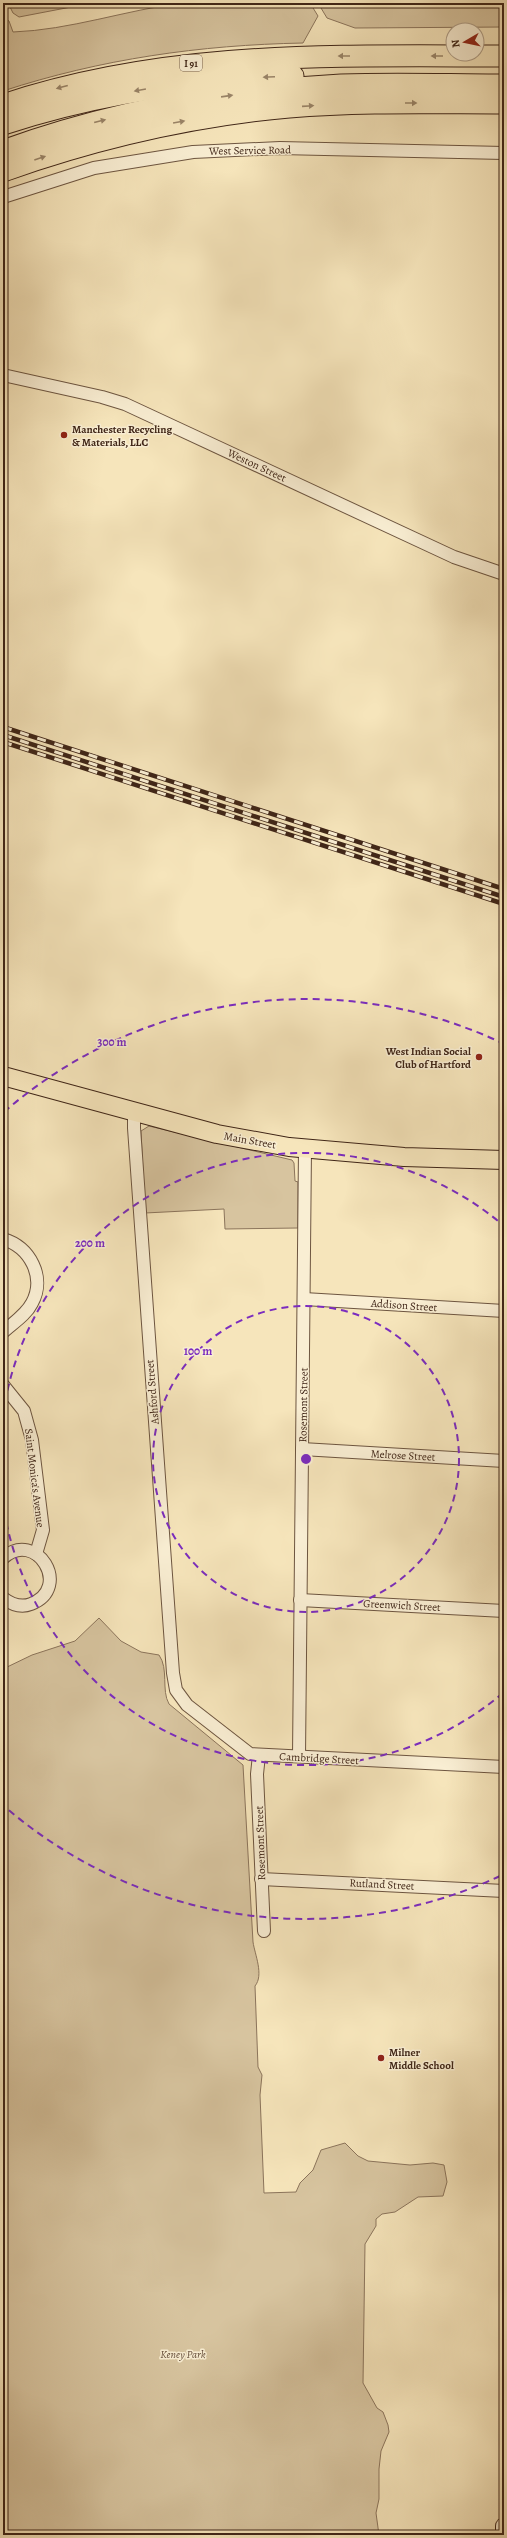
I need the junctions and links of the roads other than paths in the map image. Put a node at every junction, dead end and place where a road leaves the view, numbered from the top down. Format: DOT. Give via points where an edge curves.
graph roads {
  1 [pos="504,56"];
  2 [pos="504,75"];
  3 [pos="504,85"];
  4 [pos="504,103"];
  5 [pos="3,105"];
  6 [pos="3,124"];
  7 [pos="3,151"];
  8 [pos="504,153"];
  9 [pos="3,170"];
  10 [pos="3,197"];
  11 [pos="3,375"];
  12 [pos="504,574"];
  13 [pos="3,1076"];
  14 [pos="134,1111"];
  15 [pos="305,1149"];
  16 [pos="504,1160"];
  17 [pos="3,1239"];
  18 [pos="304,1299"];
  19 [pos="504,1311"];
  20 [pos="3,1332"];
  21 [pos="3,1385"];
  22 [pos="302,1449"];
  23 [pos="504,1461"];
  24 [pos="36,1554"];
  25 [pos="3,1558"];
  26 [pos="3,1598"];
  27 [pos="300,1600"];
  28 [pos="504,1611"];
  29 [pos="173,1673"];
  30 [pos="259,1755"];
  31 [pos="299,1756"];
  32 [pos="504,1767"];
  33 [pos="261,1879"];
  34 [pos="504,1891"];
  35 [pos="264,1931"];
  36 [pos="504,2526"];
  37 [pos="504,2535"];
  1 -- 5 [label="highway, I 91, one-way" via="295,56 214,61 103,77"];
  2 -- 6 [label="highway, one-way" via="302,75 206,81 104,97"];
  7 -- 3 [label="highway, one-way" via="112,118 236,95 341,86"];
  9 -- 4 [label="highway, one-way" via="115,136 242,112 342,104"];
  8 -- 10 [label="street, West Service Road" via="280,148 194,152 94,168"];
  11 -- 12 [label="street, Weston Street" via="96,395 125,404 454,557"];
  13 -- 14 [label="main road, Main Street"];
  14 -- 15 [label="main road, Main Street" via="217,1134"];
  14 -- 29 [label="street, Ashford Street"];
  15 -- 16 [label="main road, Main Street" via="404,1157"];
  15 -- 18 [label="street, Rosemont Street"];
  17 -- 20 [label="street" via="16,1244 29,1256 37,1279 31,1304"];
  18 -- 19 [label="street, Addison Street"];
  18 -- 22 [label="street, Rosemont Street"];
  21 -- 24 [label="street, Saint Monica's Avenue" via="24,1412 32,1440 43,1530"];
  22 -- 23 [label="street, Melrose Street"];
  22 -- 27 [label="street, Rosemont Street"];
  24 -- 25 [label="street" via="21,1550"];
  24 -- 26 [label="street" via="48,1568 48,1587 44,1596 28,1605 18,1605"];
  27 -- 28 [label="street, Greenwich Street"];
  27 -- 31 [label="street, Rosemont Street"];
  29 -- 30 [label="street, Cambridge Street" via="176,1690 187,1705 243,1750"];
  30 -- 31 [label="street, Cambridge Street"];
  30 -- 33 [label="street, Rosemont Street"];
  31 -- 32 [label="street, Cambridge Street"];
  33 -- 34 [label="street, Rutland Street"];
  33 -- 35 [label="street, Rosemont Street"];
  36 -- 37 [label="main road"];
}
